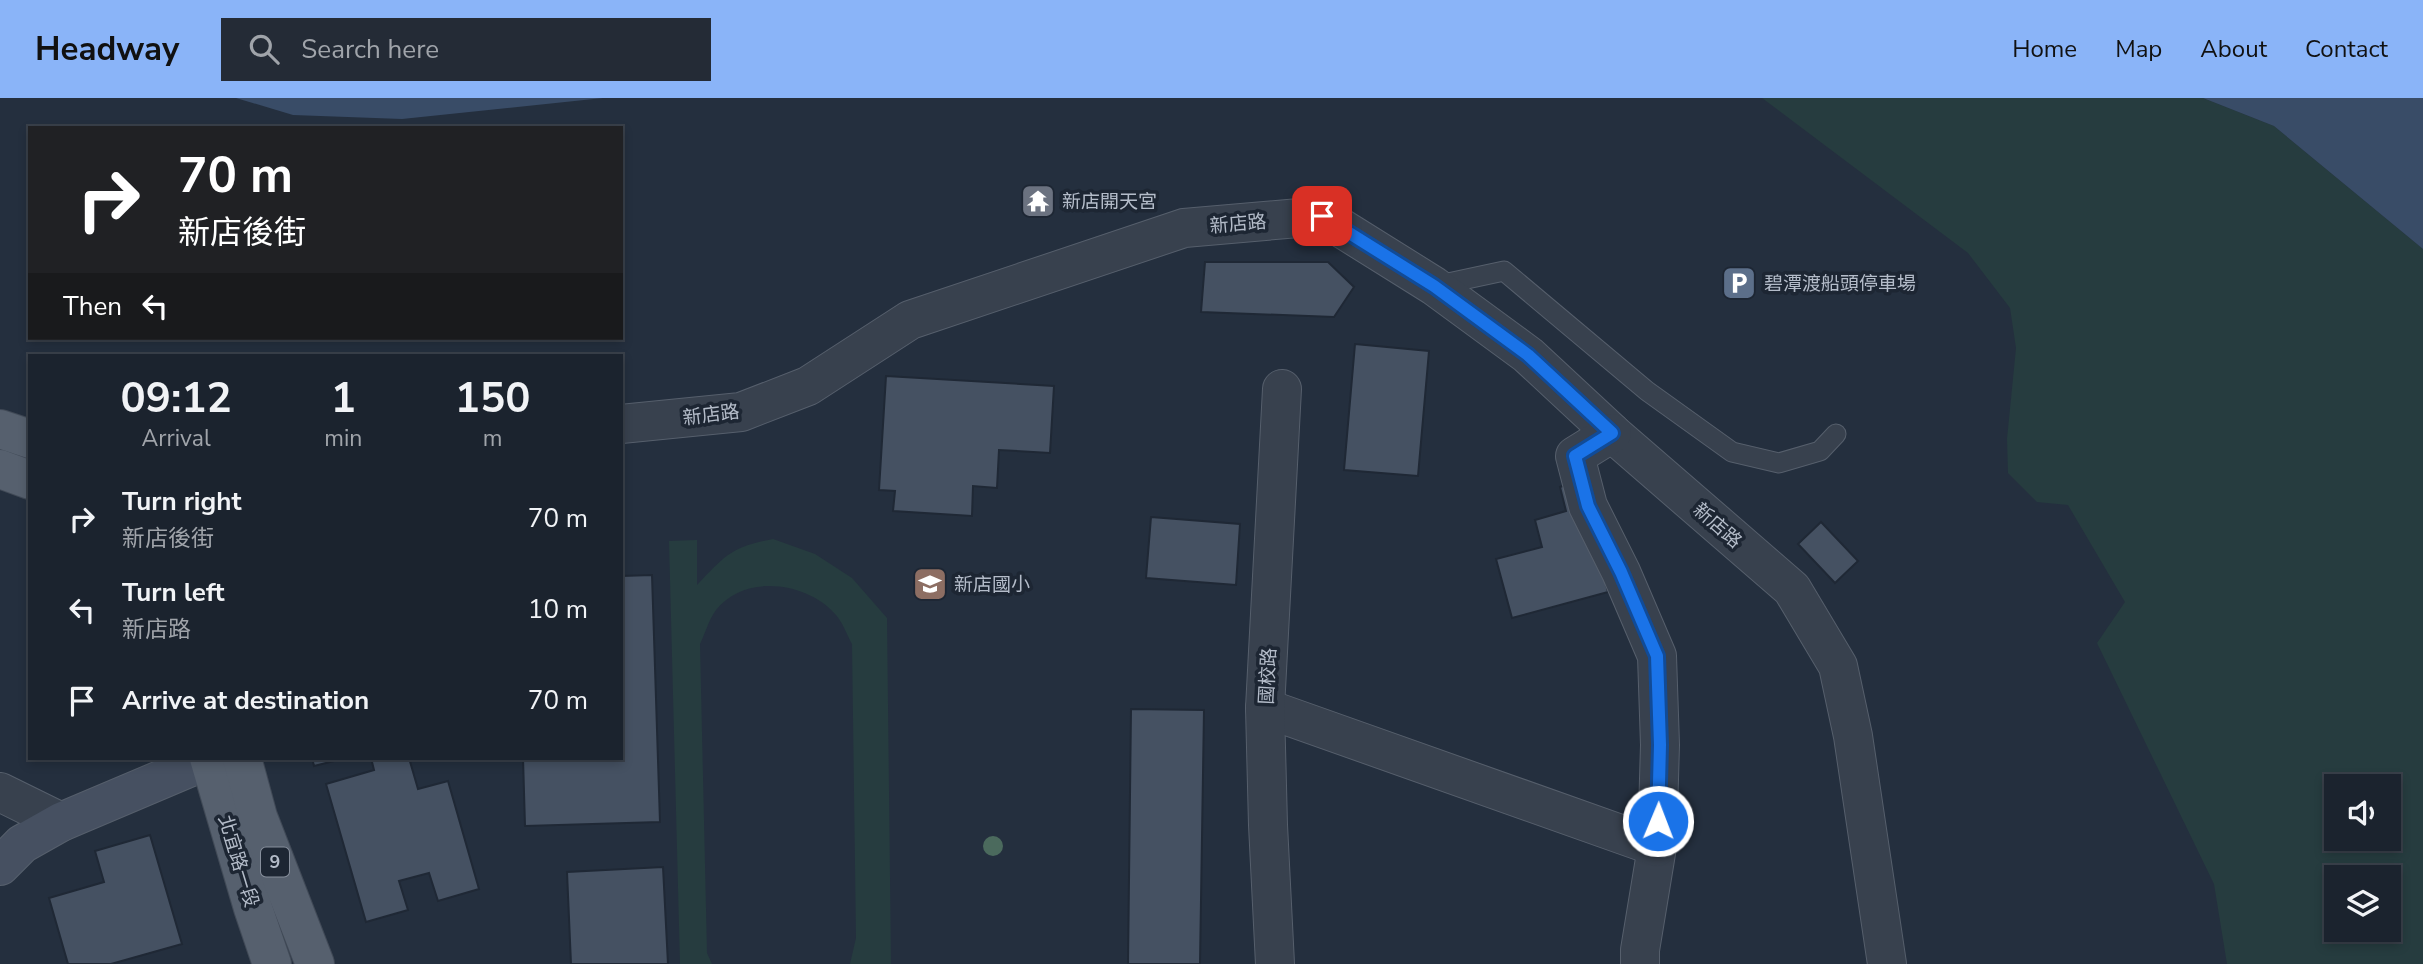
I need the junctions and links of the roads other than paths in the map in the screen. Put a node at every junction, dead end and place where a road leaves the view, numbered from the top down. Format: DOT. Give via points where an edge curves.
graph roads {
  1 [pos="1434,286"];
  2 [pos="1282,389"];
  3 [pos="623,424"];
  4 [pos="0,429"];
  5 [pos="1612,433"];
  6 [pos="1836,434"];
  7 [pos="28,438"];
  8 [pos="0,469"];
  9 [pos="28,479"];
  10 [pos="1265,708"];
  11 [pos="205,760"];
  12 [pos="211,760"];
  13 [pos="243,760"];
  14 [pos="0,792"];
  15 [pos="61,822"];
  16 [pos="1657,847"];
  17 [pos="0,866"];
  18 [pos="272,964"];
  19 [pos="315,964"];
  20 [pos="1275,964"];
  21 [pos="1640,964"];
  22 [pos="1887,964"];
  1 -- 3 [label="street, 新店路" via="1322,216 1184,228 910,320 808,386 741,412"];
  1 -- 5 [label="street, 新店路" via="1528,355"];
  1 -- 6 [label="lane" via="1504,271 1647,391 1732,452 1779,463 1820,451"];
  2 -- 10 [label="street, 國校路"];
  4 -- 7 [label="main road"];
  5 -- 16 [label="street" via="1575,456 1588,506 1657,656"];
  5 -- 22 [label="street, 新店路" via="1791,589 1838,666"];
  8 -- 9 [label="main road"];
  10 -- 16 [label="street"];
  10 -- 20 [label="street, 國校路"];
  11 -- 15 [label="street"];
  12 -- 18 [label="main road, 北宜路一段 / 9"];
  13 -- 19 [label="main road, 北宜路一段 / 9" via="258,817"];
  14 -- 15 [label="street"];
  15 -- 17 [label="street" via="22,844"];
  16 -- 21 [label="street"];
}
